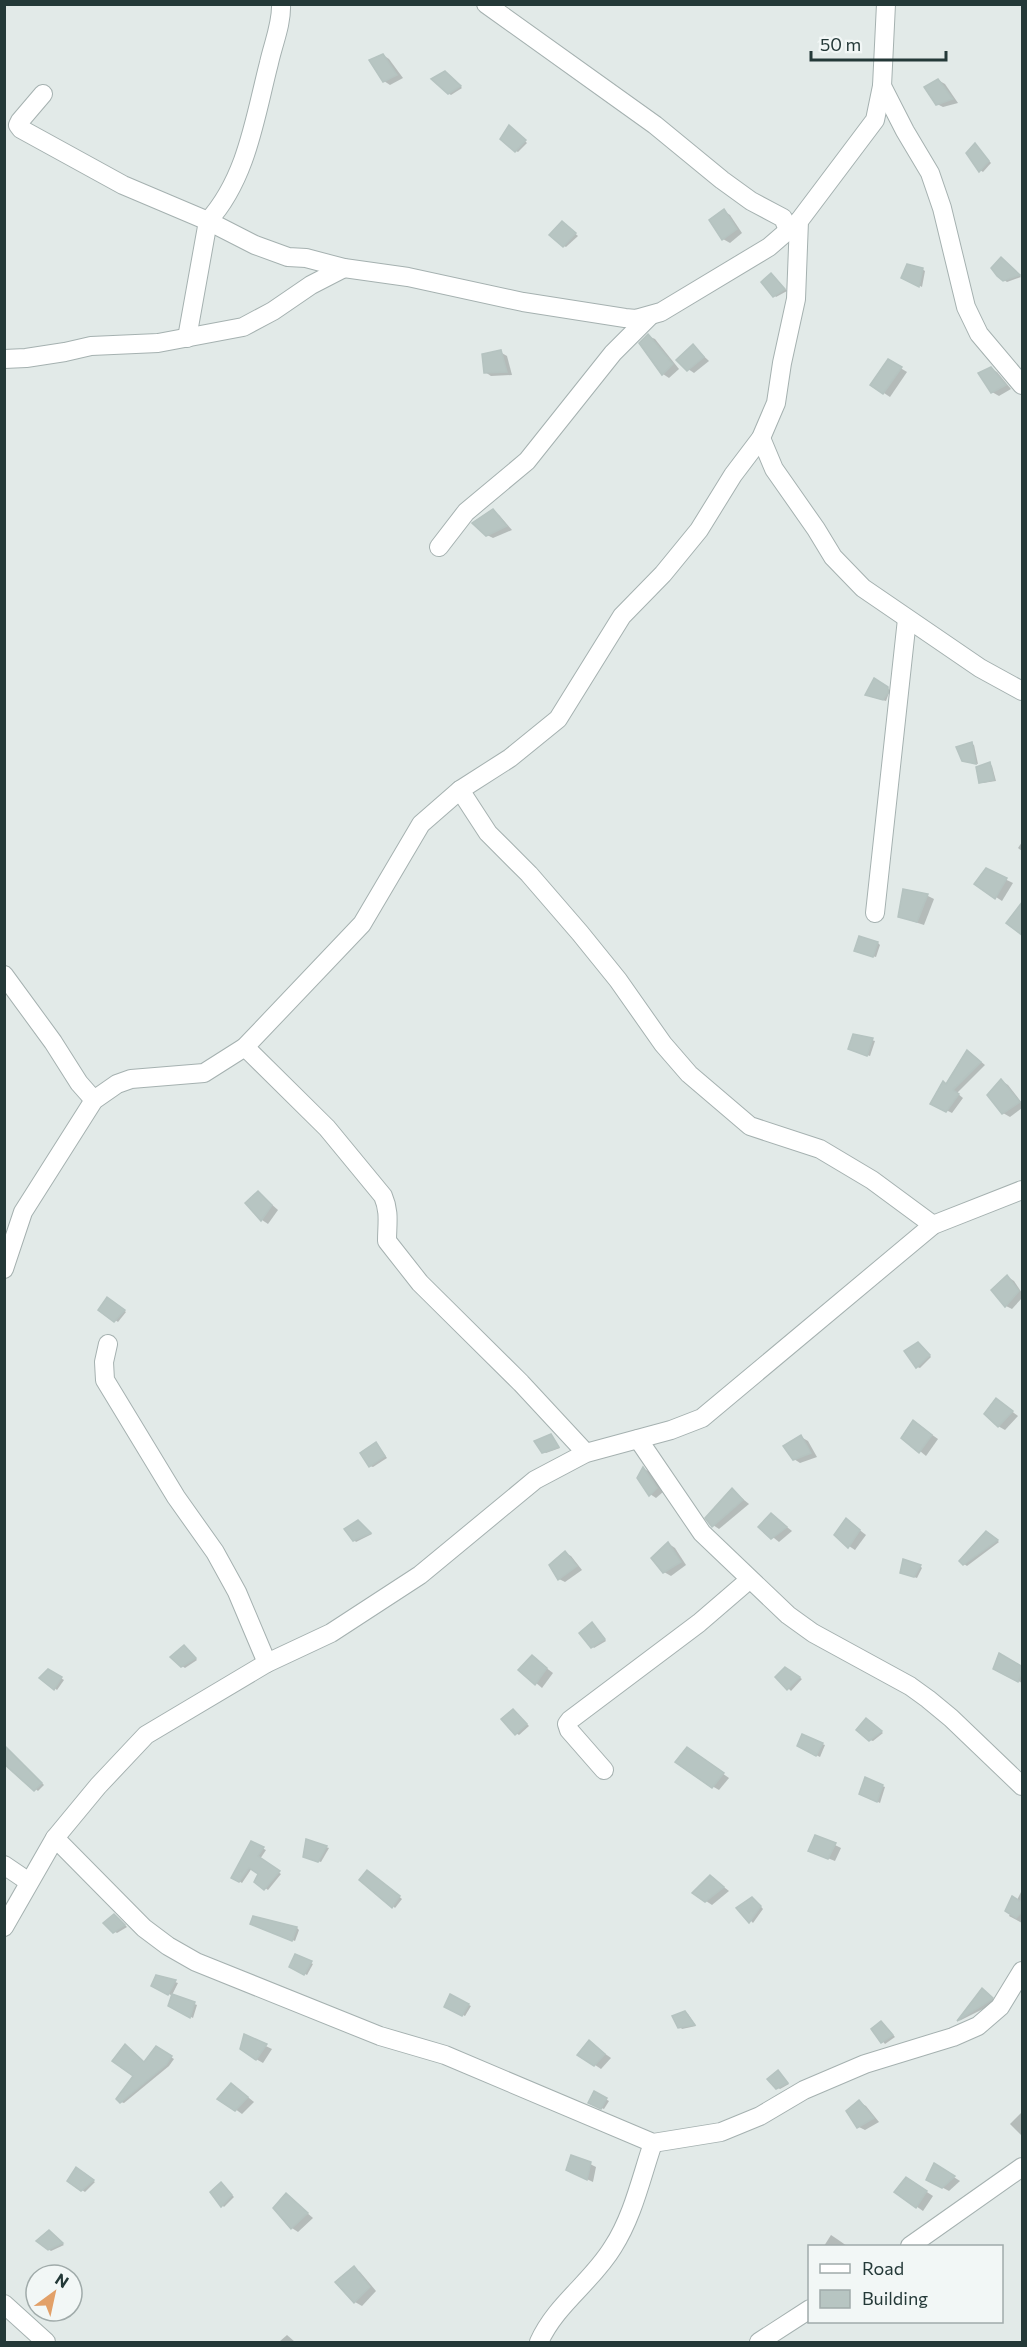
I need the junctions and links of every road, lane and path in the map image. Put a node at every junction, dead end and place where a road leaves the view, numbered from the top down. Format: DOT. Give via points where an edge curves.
graph roads {
  1 [pos="281,4"];
  2 [pos="486,4"];
  3 [pos="886,4"];
  4 [pos="882,86"];
  5 [pos="43,94"];
  6 [pos="208,221"];
  7 [pos="794,227"];
  8 [pos="344,268"];
  9 [pos="650,316"];
  10 [pos="187,338"];
  11 [pos="4,359"];
  12 [pos="1023,385"];
  13 [pos="761,438"];
  14 [pos="439,547"];
  15 [pos="907,619"];
  16 [pos="1023,692"];
  17 [pos="460,790"];
  18 [pos="875,913"];
  19 [pos="4,975"];
  20 [pos="245,1047"];
  21 [pos="94,1100"];
  22 [pos="1023,1190"];
  23 [pos="933,1225"];
  24 [pos="4,1269"];
  25 [pos="108,1344"];
  26 [pos="638,1439"];
  27 [pos="586,1453"];
  28 [pos="749,1580"];
  29 [pos="267,1663"];
  30 [pos="604,1770"];
  31 [pos="1023,1786"];
  32 [pos="56,1838"];
  33 [pos="4,1865"];
  34 [pos="30,1882"];
  35 [pos="4,1927"];
  36 [pos="1023,1971"];
  37 [pos="653,2143"];
  38 [pos="1023,2167"];
  39 [pos="913,2245"];
  40 [pos="4,2304"];
  41 [pos="808,2310"];
  42 [pos="46,2343"];
  43 [pos="539,2343"];
  44 [pos="759,2343"];
  1 -- 6 [label="street" via="249,146 218,209"];
  2 -- 7 [label="street" via="647,119 722,180"];
  3 -- 4 [label="street"];
  4 -- 7 [label="street" via="875,120"];
  4 -- 12 [label="street" via="930,172 966,307 979,334"];
  5 -- 6 [label="street" via="20,121 21,129 123,185"];
  6 -- 8 [label="street" via="276,253"];
  6 -- 10 [label="street"];
  7 -- 9 [label="street" via="769,247"];
  7 -- 13 [label="street" via="796,299 776,403"];
  8 -- 9 [label="street" via="533,304 625,318"];
  8 -- 10 [label="street" via="243,327"];
  9 -- 14 [label="street" via="613,353 527,461 466,512"];
  10 -- 11 [label="street"];
  13 -- 15 [label="street" via="774,469 833,557 863,588"];
  13 -- 17 [label="street" via="699,530 622,616 558,719 510,758"];
  15 -- 16 [label="street"];
  15 -- 18 [label="street"];
  17 -- 20 [label="street" via="422,824 362,924"];
  17 -- 23 [label="street" via="488,833 580,933 689,1074 750,1126 819,1149 872,1180"];
  19 -- 21 [label="street"];
  20 -- 21 [label="street" via="204,1073 131,1079"];
  20 -- 27 [label="street" via="327,1128 383,1196 389,1217 387,1241 420,1283"];
  21 -- 24 [label="street" via="23,1212"];
  22 -- 23 [label="street"];
  23 -- 26 [label="street" via="702,1418"];
  25 -- 29 [label="street" via="105,1380 176,1497 215,1552"];
  26 -- 27 [label="street"];
  26 -- 28 [label="street" via="702,1533"];
  27 -- 29 [label="street" via="535,1480 420,1575 331,1633"];
  28 -- 30 [label="street" via="699,1623 570,1720 569,1730"];
  28 -- 31 [label="street" via="813,1633 910,1686 951,1718"];
  29 -- 32 [label="street" via="146,1735"];
  32 -- 34 [label="street"];
  32 -- 37 [label="street" via="144,1928 196,1962 380,2036 445,2055"];
  33 -- 34 [label="street"];
  34 -- 35 [label="street"];
  36 -- 37 [label="street" via="1000,2007 978,2026 865,2064 721,2132"];
  37 -- 43 [label="street" via="627,2221 613,2249 553,2316"];
  38 -- 39 [label="street"];
  40 -- 42 [label="street"];
  41 -- 44 [label="street"];
}
